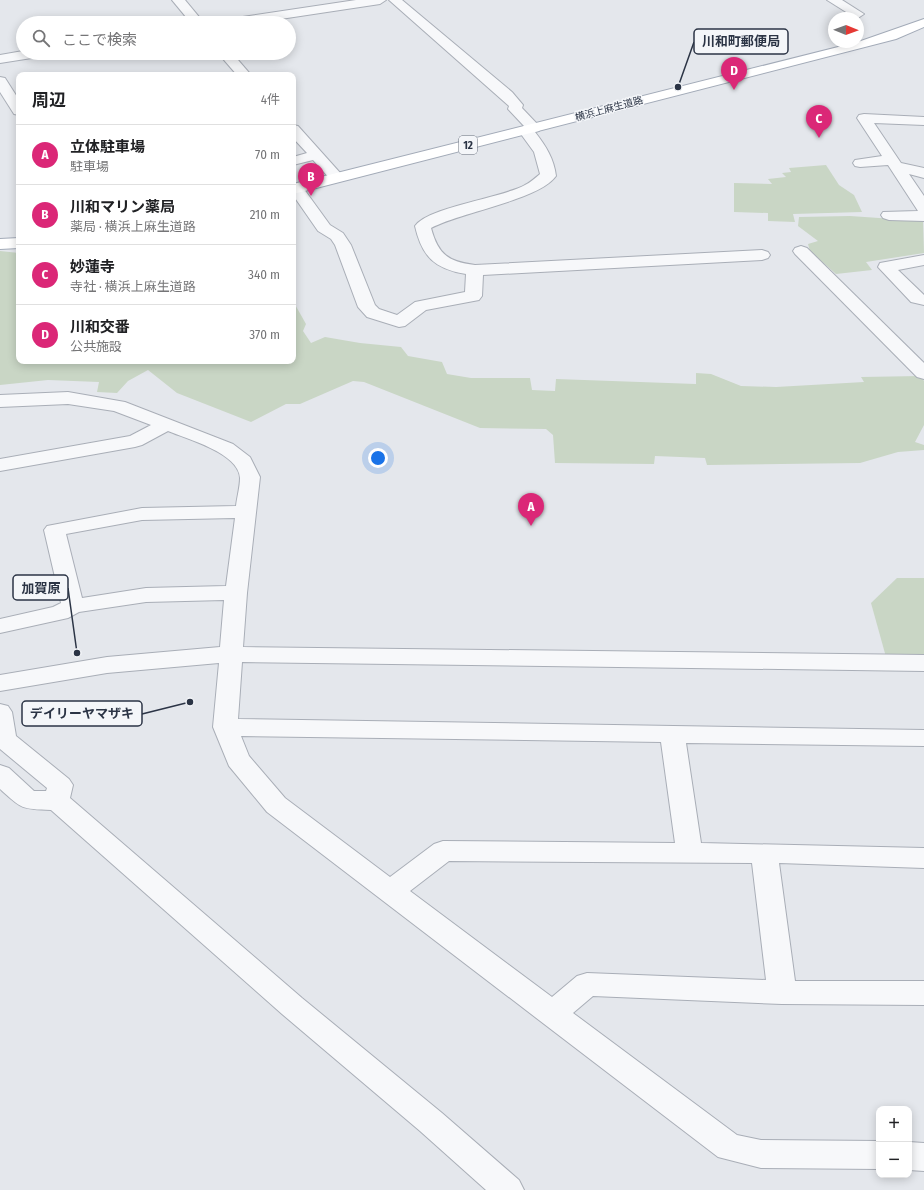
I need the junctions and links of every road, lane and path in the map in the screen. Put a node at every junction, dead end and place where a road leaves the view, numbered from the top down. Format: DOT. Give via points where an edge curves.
graph roads {
  1 [pos="178,0"];
  2 [pos="380,0"];
  3 [pos="395,0"];
  4 [pos="833,0"];
  5 [pos="854,12"];
  6 [pos="192,16"];
  7 [pos="275,16"];
  8 [pos="924,23"];
  9 [pos="16,56"];
  10 [pos="0,59"];
  11 [pos="230,60"];
  12 [pos="241,72"];
  13 [pos="0,81"];
  14 [pos="16,107"];
  15 [pos="924,121"];
  16 [pos="529,129"];
  17 [pos="296,132"];
  18 [pos="316,155"];
  19 [pos="296,160"];
  20 [pos="860,163"];
  21 [pos="895,163"];
  22 [pos="924,173"];
  23 [pos="337,178"];
  24 [pos="296,188"];
  25 [pos="296,192"];
  26 [pos="924,208"];
  27 [pos="889,215"];
  28 [pos="924,216"];
  29 [pos="16,243"];
  30 [pos="0,244"];
  31 [pos="801,252"];
  32 [pos="762,254"];
  33 [pos="924,260"];
  34 [pos="475,270"];
  35 [pos="924,300"];
  36 [pos="924,373"];
  37 [pos="0,401"];
  38 [pos="167,424"];
  39 [pos="0,465"];
  40 [pos="246,512"];
  41 [pos="236,593"];
  42 [pos="73,606"];
  43 [pos="0,626"];
  44 [pos="232,654"];
  45 [pos="924,663"];
  46 [pos="0,683"];
  47 [pos="0,712"];
  48 [pos="225,726"];
  49 [pos="672,733"];
  50 [pos="924,738"];
  51 [pos="0,774"];
  52 [pos="57,801"];
  53 [pos="690,853"];
  54 [pos="764,853"];
  55 [pos="924,858"];
  56 [pos="391,891"];
  57 [pos="782,992"];
  58 [pos="924,992"];
  59 [pos="554,1013"];
  60 [pos="876,1155"];
  61 [pos="912,1156"];
  62 [pos="924,1157"];
  63 [pos="508,1190"];
  1 -- 6 [label="street"];
  2 -- 7 [label="street"];
  3 -- 16 [label="street" via="507,95 516,104 515,109"];
  4 -- 5 [label="street"];
  8 -- 16 [label="main road, 横浜上麻生道路 / 12" via="891,36 825,54"];
  9 -- 10 [label="street"];
  11 -- 12 [label="street"];
  13 -- 14 [label="street"];
  15 -- 21 [label="street" via="864,118"];
  16 -- 23 [label="main road, 横浜上麻生道路 / 12"];
  16 -- 34 [label="street" via="547,164 548,176 530,189 440,217 423,226 426,243 433,254 442,261"];
  17 -- 18 [label="street"];
  18 -- 19 [label="street"];
  18 -- 23 [label="street"];
  20 -- 21 [label="street"];
  21 -- 22 [label="street"];
  21 -- 26 [label="street"];
  23 -- 24 [label="main road, 横浜上麻生道路 / 12"];
  25 -- 34 [label="street" via="324,228 337,236 343,245 361,294 373,313 399,322 421,306 473,296"];
  27 -- 28 [label="street"];
  29 -- 30 [label="main road"];
  31 -- 36 [label="street"];
  32 -- 34 [label="street"];
  33 -- 35 [label="street" via="886,267 917,298"];
  37 -- 38 [label="street" via="42,398 89,401 118,406"];
  38 -- 39 [label="street" via="135,441"];
  38 -- 40 [label="street" via="226,448 243,461 250,477"];
  40 -- 41 [label="street"];
  40 -- 42 [label="street" via="142,514 54,530"];
  41 -- 42 [label="street" via="146,595"];
  41 -- 44 [label="street"];
  42 -- 43 [label="street" via="60,613"];
  44 -- 45 [label="street"];
  44 -- 46 [label="street" via="108,665"];
  44 -- 48 [label="street"];
  47 -- 52 [label="street" via="5,740 60,785"];
  48 -- 49 [label="street"];
  48 -- 56 [label="street" via="238,760 276,805"];
  49 -- 50 [label="street"];
  49 -- 53 [label="street"];
  51 -- 52 [label="street" via="28,800"];
  52 -- 63 [label="street"];
  53 -- 54 [label="street"];
  53 -- 56 [label="street" via="443,851"];
  54 -- 55 [label="street"];
  54 -- 57 [label="street"];
  56 -- 59 [label="street"];
  57 -- 58 [label="street"];
  57 -- 59 [label="street" via="587,984"];
  59 -- 60 [label="street" via="729,1146 761,1154"];
  61 -- 62 [label="street"];
}
